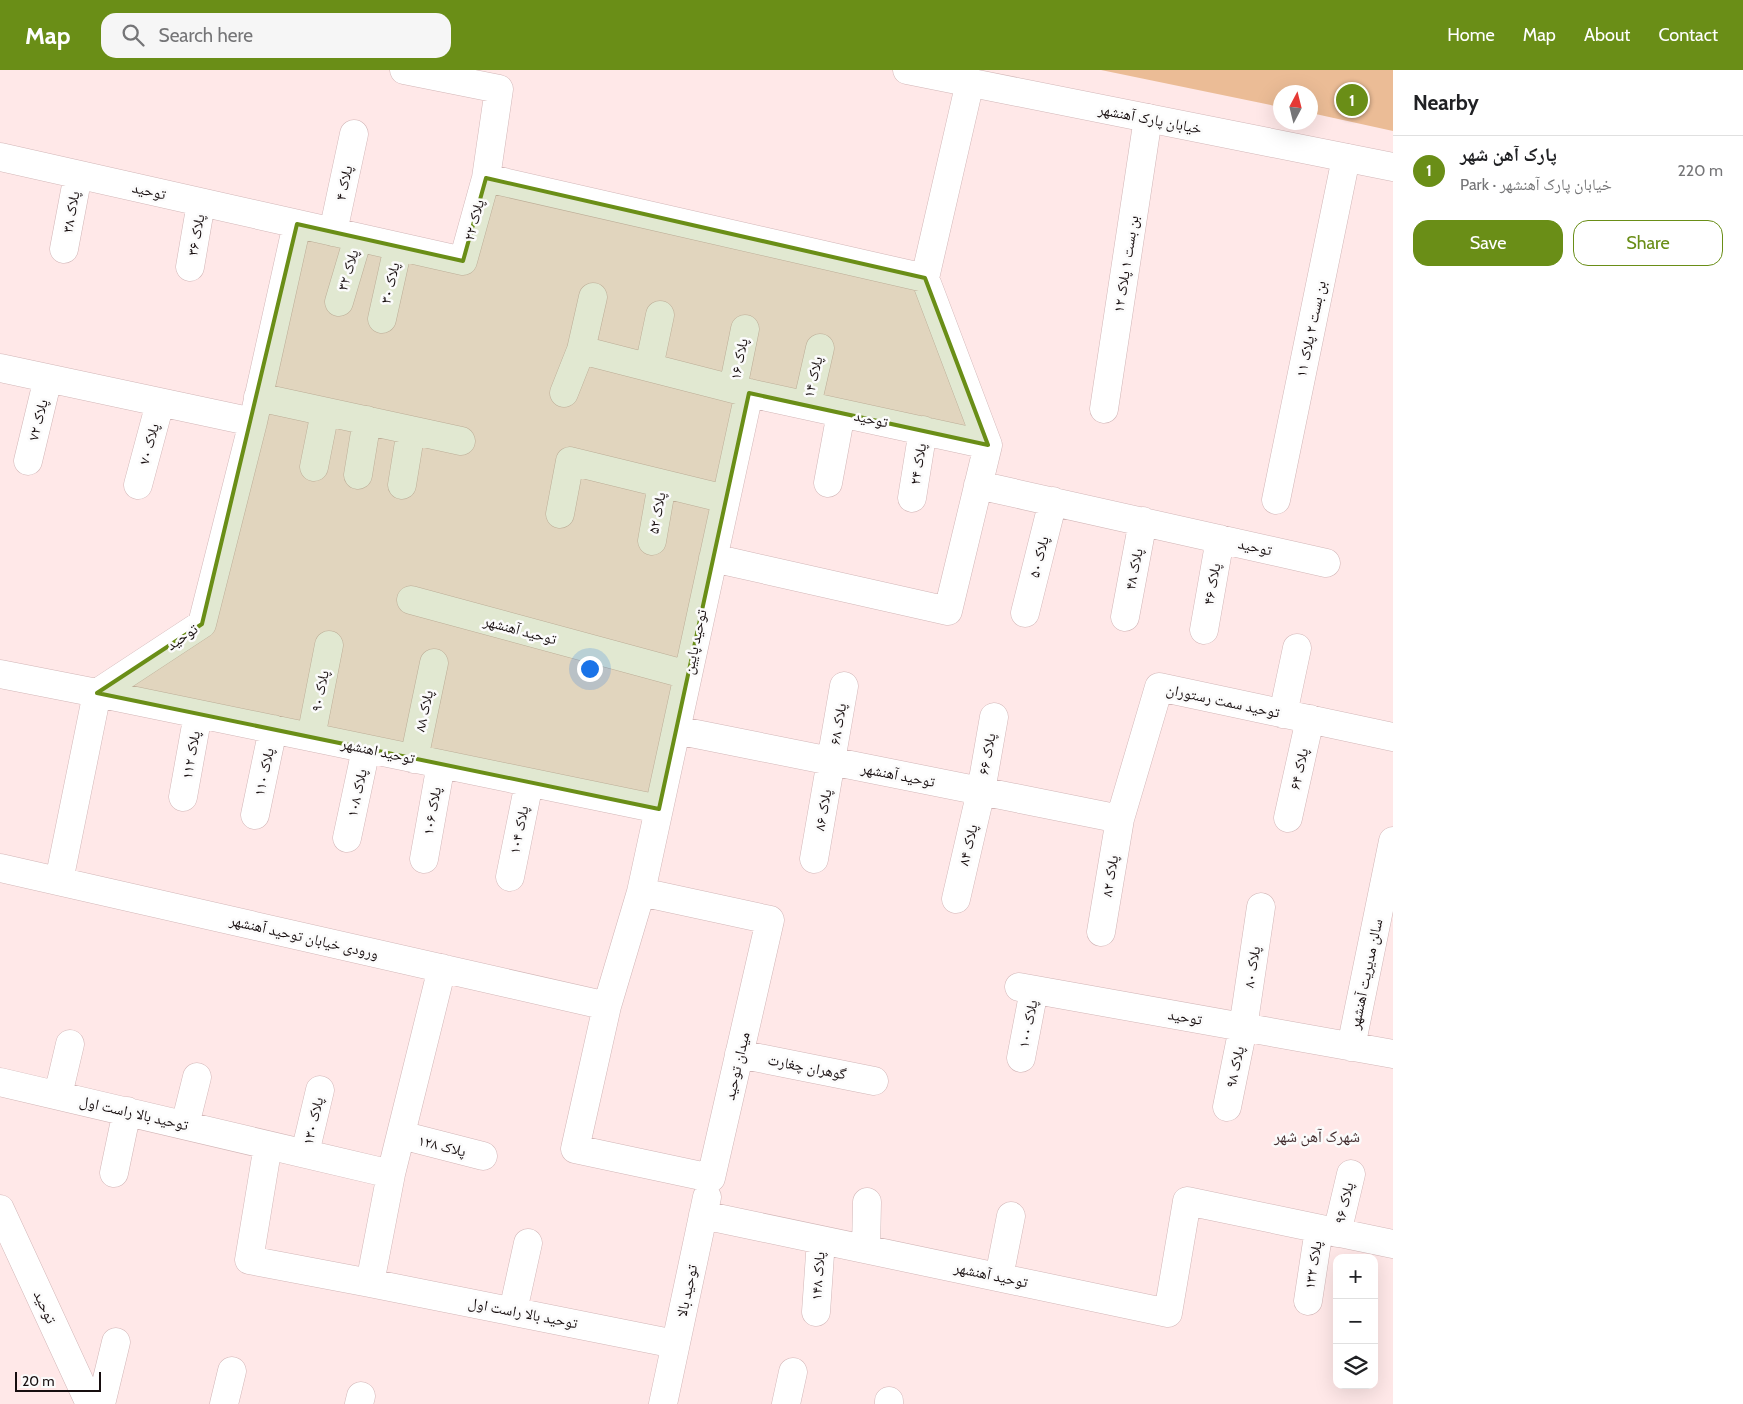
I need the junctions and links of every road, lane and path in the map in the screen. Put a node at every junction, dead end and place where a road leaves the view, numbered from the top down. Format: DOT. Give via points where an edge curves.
graph roads {
  1 [pos="404,70"];
  2 [pos="907,70"];
  3 [pos="970,82"];
  4 [pos="1148,118"];
  5 [pos="354,134"];
  6 [pos="0,158"];
  7 [pos="1346,158"];
  8 [pos="1393,167"];
  9 [pos="78,175"];
  10 [pos="486,178"];
  11 [pos="201,203"];
  12 [pos="297,224"];
  13 [pos="345,235"];
  14 [pos="398,247"];
  15 [pos="64,249"];
  16 [pos="463,261"];
  17 [pos="190,267"];
  18 [pos="925,278"];
  19 [pos="593,297"];
  20 [pos="339,302"];
  21 [pos="660,315"];
  22 [pos="382,319"];
  23 [pos="745,329"];
  24 [pos="820,348"];
  25 [pos="581,350"];
  26 [pos="649,367"];
  27 [pos="0,368"];
  28 [pos="48,378"];
  29 [pos="741,390"];
  30 [pos="564,393"];
  31 [pos="160,403"];
  32 [pos="807,405"];
  33 [pos="1104,409"];
  34 [pos="256,410"];
  35 [pos="324,412"];
  36 [pos="841,413"];
  37 [pos="367,420"];
  38 [pos="411,430"];
  39 [pos="923,430"];
  40 [pos="461,440"];
  41 [pos="988,445"];
  42 [pos="28,462"];
  43 [pos="314,467"];
  44 [pos="358,475"];
  45 [pos="828,483"];
  46 [pos="662,484"];
  47 [pos="138,485"];
  48 [pos="402,485"];
  49 [pos="978,485"];
  50 [pos="912,498"];
  51 [pos="726,499"];
  52 [pos="1276,500"];
  53 [pos="1053,501"];
  54 [pos="560,514"];
  55 [pos="1143,521"];
  56 [pos="1220,539"];
  57 [pos="652,542"];
  58 [pos="713,558"];
  59 [pos="1326,563"];
  60 [pos="411,600"];
  61 [pos="1025,613"];
  62 [pos="1125,617"];
  63 [pos="1204,630"];
  64 [pos="329,645"];
  65 [pos="1297,648"];
  66 [pos="434,663"];
  67 [pos="688,675"];
  68 [pos="1,680"];
  69 [pos="844,686"];
  70 [pos="97,693"];
  71 [pos="198,714"];
  72 [pos="1283,714"];
  73 [pos="994,717"];
  74 [pos="1310,720"];
  75 [pos="273,729"];
  76 [pos="676,730"];
  77 [pos="311,737"];
  78 [pos="1393,737"];
  79 [pos="366,749"];
  80 [pos="414,759"];
  81 [pos="832,761"];
  82 [pos="441,764"];
  83 [pos="529,783"];
  84 [pos="981,791"];
  85 [pos="183,797"];
  86 [pos="660,809"];
  87 [pos="255,815"];
  88 [pos="1288,818"];
  89 [pos="1120,819"];
  90 [pos="347,838"];
  91 [pos="1393,842"];
  92 [pos="424,859"];
  93 [pos="814,859"];
  94 [pos="0,868"];
  95 [pos="510,877"];
  96 [pos="59,881"];
  97 [pos="642,892"];
  98 [pos="956,899"];
  99 [pos="1261,907"];
  100 [pos="1101,932"];
  101 [pos="442,968"];
  102 [pos="1026,989"];
  103 [pos="607,1006"];
  104 [pos="1243,1028"];
  105 [pos="70,1044"];
  106 [pos="1351,1047"];
  107 [pos="739,1054"];
  108 [pos="1393,1054"];
  109 [pos="1021,1058"];
  110 [pos="197,1077"];
  111 [pos="874,1081"];
  112 [pos="0,1082"];
  113 [pos="320,1090"];
  114 [pos="58,1095"];
  115 [pos="1226,1107"];
  116 [pos="127,1111"];
  117 [pos="186,1125"];
  118 [pos="401,1135"];
  119 [pos="268,1145"];
  120 [pos="305,1153"];
  121 [pos="484,1156"];
  122 [pos="114,1173"];
  123 [pos="391,1174"];
  124 [pos="1351,1174"];
  125 [pos="710,1178"];
  126 [pos="866,1202"];
  127 [pos="0,1209"];
  128 [pos="703,1215"];
  129 [pos="1010,1216"];
  130 [pos="1328,1231"];
  131 [pos="821,1240"];
  132 [pos="528,1243"];
  133 [pos="1393,1244"];
  134 [pos="866,1249"];
  135 [pos="999,1277"];
  136 [pos="370,1282"];
  137 [pos="1308,1301"];
  138 [pos="513,1311"];
  139 [pos="816,1312"];
  140 [pos="116,1342"];
  141 [pos="675,1344"];
  142 [pos="232,1371"];
  143 [pos="793,1372"];
  144 [pos="90,1404"];
  145 [pos="101,1404"];
  146 [pos="224,1404"];
  147 [pos="662,1404"];
  148 [pos="786,1404"];
  1 -- 10 [label="street, پلاک ۲۲" via="499,89"];
  2 -- 3 [label="street, خیابان پارک آهنشهر"];
  3 -- 4 [label="street, خیابان پارک آهنشهر"];
  3 -- 18 [label="street"];
  4 -- 7 [label="street, خیابان پارک آهنشهر"];
  4 -- 33 [label="street, بن بست ۱ پلاک ۱۲"];
  5 -- 13 [label="street, پلاک ۴"];
  6 -- 9 [label="street, توحید"];
  7 -- 8 [label="street, خیابان پارک آهنشهر"];
  7 -- 52 [label="street, بن بست ۲ پلاک ۱۱"];
  9 -- 11 [label="street, توحید"];
  9 -- 15 [label="street, پلاک ۳۸"];
  10 -- 16 [label="street, پلاک ۲۲"];
  10 -- 18 [label="street"];
  11 -- 12 [label="street, توحید"];
  11 -- 17 [label="street, پلاک ۳۶"];
  12 -- 13 [label="street, توحید"];
  12 -- 34 [label="street, توحید"];
  13 -- 14 [label="street, توحید"];
  13 -- 20 [label="street, پلاک ۳۲"];
  14 -- 16 [label="street, توحید"];
  14 -- 22 [label="street, پلاک ۳۰"];
  18 -- 41 [label="street"];
  19 -- 25 [label="street"];
  21 -- 26 [label="street"];
  23 -- 29 [label="street, پلاک ۱۶"];
  24 -- 32 [label="street, پلاک ۱۴"];
  25 -- 26 [label="street, توحید"];
  25 -- 30 [label="street"];
  26 -- 29 [label="street, توحید"];
  27 -- 28 [label="street"];
  28 -- 31 [label="street"];
  28 -- 42 [label="street, پلاک ۷۲"];
  29 -- 32 [label="street, توحید"];
  29 -- 51 [label="street, توحید پایین"];
  31 -- 34 [label="street"];
  31 -- 47 [label="street, پلاک ۷۰"];
  32 -- 36 [label="street, توحید"];
  34 -- 35 [label="street"];
  34 -- 70 [label="street, توحید" via="202,624"];
  35 -- 37 [label="street"];
  35 -- 43 [label="street"];
  36 -- 39 [label="street, توحید"];
  36 -- 45 [label="street"];
  37 -- 38 [label="street"];
  37 -- 44 [label="street"];
  38 -- 40 [label="street"];
  38 -- 48 [label="street"];
  39 -- 41 [label="street, توحید"];
  39 -- 50 [label="street, پلاک ۲۴"];
  41 -- 49 [label="street"];
  46 -- 51 [label="street"];
  46 -- 54 [label="street" via="570,461"];
  46 -- 57 [label="street, پلاک ۵۲"];
  49 -- 53 [label="street, توحید"];
  49 -- 58 [label="street" via="948,612"];
  51 -- 58 [label="street, توحید پایین"];
  53 -- 55 [label="street, توحید"];
  53 -- 61 [label="street, پلاک ۵۰"];
  55 -- 56 [label="street, توحید"];
  55 -- 62 [label="street, پلاک ۴۸"];
  56 -- 59 [label="street, توحید"];
  56 -- 63 [label="street, پلاک ۴۶"];
  58 -- 67 [label="street, توحید پایین"];
  60 -- 67 [label="street, توحید آهنشهر"];
  64 -- 77 [label="street, پلاک ۹۰"];
  65 -- 72 [label="street"];
  66 -- 80 [label="street, پلاک ۸۸"];
  67 -- 76 [label="street, توحید پایین"];
  68 -- 70 [label="street"];
  69 -- 81 [label="street, پلاک ۶۸"];
  70 -- 71 [label="street, توحید اهنشهر"];
  70 -- 96 [label="street"];
  71 -- 75 [label="street, توحید اهنشهر"];
  71 -- 85 [label="street, پلاک ۱۱۲"];
  72 -- 74 [label="street, توحید سمت رستوران"];
  72 -- 89 [label="street, توحید سمت رستوران" via="1159,688"];
  73 -- 84 [label="street, پلاک ۶۶"];
  74 -- 78 [label="street, توحید سمت رستوران"];
  74 -- 88 [label="street, پلاک ۶۴"];
  75 -- 77 [label="street, توحید اهنشهر"];
  75 -- 87 [label="street, پلاک ۱۱۰"];
  76 -- 81 [label="street, توحید آهنشهر"];
  76 -- 86 [label="street, توحید پایین"];
  77 -- 79 [label="street, توحید اهنشهر"];
  79 -- 80 [label="street, توحید اهنشهر"];
  79 -- 90 [label="street, پلاک ۱۰۸"];
  80 -- 82 [label="street, توحید اهنشهر"];
  81 -- 84 [label="street, توحید آهنشهر"];
  81 -- 93 [label="street, پلاک ۸۶"];
  82 -- 83 [label="street, توحید اهنشهر"];
  82 -- 92 [label="street, پلاک ۱۰۶"];
  83 -- 86 [label="street, توحید اهنشهر"];
  83 -- 95 [label="street, پلاک ۱۰۴"];
  84 -- 89 [label="street, توحید آهنشهر"];
  84 -- 98 [label="street, پلاک ۸۴"];
  86 -- 97 [label="street, توحید پایین"];
  89 -- 100 [label="street, پلاک ۸۲"];
  91 -- 106 [label="street, سالن مدیریت آهنشهر"];
  94 -- 96 [label="street, ورودی خیابان توحید آهنشهر"];
  96 -- 101 [label="street, ورودی خیابان توحید آهنشهر"];
  97 -- 103 [label="street"];
  97 -- 107 [label="street, میدان توحید" via="770,920"];
  99 -- 104 [label="street, پلاک ۸۰"];
  101 -- 103 [label="street, ورودی خیابان توحید آهنشهر"];
  101 -- 118 [label="street"];
  102 -- 104 [label="street, توحید"];
  102 -- 109 [label="street, پلاک ۱۰۰"];
  103 -- 125 [label="street" via="574,1149"];
  104 -- 106 [label="street, توحید"];
  104 -- 115 [label="street, پلاک ۹۸"];
  105 -- 114 [label="street"];
  106 -- 108 [label="street, توحید"];
  107 -- 111 [label="street, گوهران چغارت"];
  107 -- 125 [label="street, میدان توحید"];
  110 -- 117 [label="street"];
  112 -- 114 [label="street, توحید بالا راست اول"];
  113 -- 120 [label="street, پلاک ۱۳۰"];
  114 -- 116 [label="street, توحید بالا راست اول"];
  116 -- 117 [label="street, توحید بالا راست اول"];
  116 -- 122 [label="street"];
  117 -- 119 [label="street, توحید بالا راست اول"];
  118 -- 121 [label="street, پلاک ۱۲۸"];
  118 -- 123 [label="street"];
  119 -- 120 [label="street, توحید بالا راست اول"];
  119 -- 136 [label="street, توحید بالا راست اول" via="249,1260"];
  120 -- 123 [label="street, توحید بالا راست اول"];
  123 -- 136 [label="street"];
  124 -- 130 [label="street, پلاک ۹۶"];
  125 -- 128 [label="street, توحید بالا"];
  126 -- 134 [label="street"];
  127 -- 144 [label="street, توحید"];
  128 -- 131 [label="street, توحید آهنشهر"];
  128 -- 141 [label="street, توحید بالا"];
  129 -- 135 [label="street"];
  130 -- 133 [label="street"];
  130 -- 135 [label="street, توحید آهنشهر" via="1187,1201 1168,1313"];
  130 -- 137 [label="street, پلاک ۱۳۲"];
  131 -- 134 [label="street, توحید آهنشهر"];
  131 -- 139 [label="street, پلاک ۱۴۸"];
  132 -- 138 [label="street"];
  134 -- 135 [label="street, توحید آهنشهر"];
  136 -- 138 [label="street, توحید بالا راست اول"];
  138 -- 141 [label="street, توحید بالا راست اول"];
  140 -- 145 [label="street"];
  141 -- 147 [label="street, توحید بالا"];
  142 -- 146 [label="street"];
  143 -- 148 [label="street"];
}
